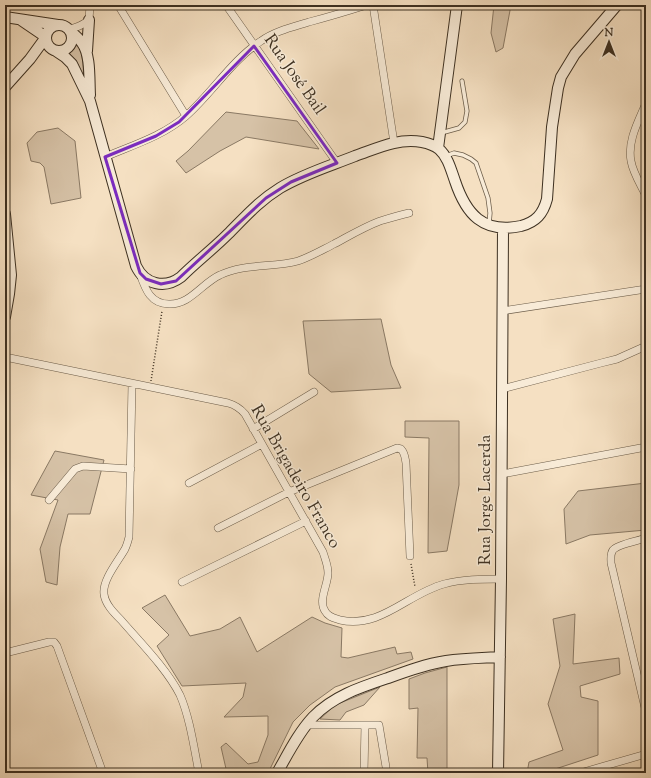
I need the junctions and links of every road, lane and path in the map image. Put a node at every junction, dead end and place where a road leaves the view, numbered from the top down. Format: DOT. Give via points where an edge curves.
graph roads {
  1 [pos="5,5"];
  2 [pos="90,5"];
  3 [pos="118,5"];
  4 [pos="226,5"];
  5 [pos="367,5"];
  6 [pos="373,5"];
  7 [pos="457,5"];
  8 [pos="617,5"];
  9 [pos="5,9"];
  10 [pos="5,17"];
  11 [pos="21,20"];
  12 [pos="89,20"];
  13 [pos="58,25"];
  14 [pos="70,31"];
  15 [pos="46,37"];
  16 [pos="254,46"];
  17 [pos="54,50"];
  18 [pos="87,50"];
  19 [pos="30,59"];
  20 [pos="462,81"];
  21 [pos="5,87"];
  22 [pos="90,101"];
  23 [pos="646,103"];
  24 [pos="186,116"];
  25 [pos="440,133"];
  26 [pos="394,143"];
  27 [pos="442,152"];
  28 [pos="105,157"];
  29 [pos="337,163"];
  30 [pos="646,196"];
  31 [pos="409,213"];
  32 [pos="5,214"];
  33 [pos="490,225"];
  34 [pos="503,228"];
  35 [pos="140,273"];
  36 [pos="646,289"];
  37 [pos="163,303"];
  38 [pos="502,310"];
  39 [pos="5,317"];
  40 [pos="646,346"];
  41 [pos="5,357"];
  42 [pos="132,384"];
  43 [pos="150,387"];
  44 [pos="502,389"];
  45 [pos="314,392"];
  46 [pos="253,428"];
  47 [pos="262,444"];
  48 [pos="646,447"];
  49 [pos="131,469"];
  50 [pos="502,474"];
  51 [pos="189,482"];
  52 [pos="289,492"];
  53 [pos="49,500"];
  54 [pos="306,522"];
  55 [pos="218,528"];
  56 [pos="646,538"];
  57 [pos="410,556"];
  58 [pos="501,578"];
  59 [pos="182,582"];
  60 [pos="417,595"];
  61 [pos="5,653"];
  62 [pos="500,657"];
  63 [pos="638,680"];
  64 [pos="646,685"];
  65 [pos="646,712"];
  66 [pos="306,725"];
  67 [pos="365,725"];
  68 [pos="646,754"];
  69 [pos="386,766"];
  70 [pos="103,773"];
  71 [pos="199,773"];
  72 [pos="277,773"];
  73 [pos="364,773"];
  74 [pos="498,773"];
  75 [pos="580,773"];
  1 -- 9 [label="street"];
  2 -- 12 [label="street"];
  3 -- 24 [label="street"];
  4 -- 16 [label="street, Rua José Bail"];
  5 -- 16 [label="street" via="280,32"];
  6 -- 26 [label="street"];
  7 -- 25 [label="main road"];
  8 -- 34 [label="main road" via="575,54 561,77 552,127 545,208 533,222"];
  10 -- 11 [label="main road"];
  11 -- 13 [label="main road"];
  11 -- 15 [label="main road"];
  12 -- 14 [label="street"];
  12 -- 18 [label="main road"];
  13 -- 14 [label="main road"];
  13 -- 15 [label="main road" via="51,28"];
  14 -- 17 [label="main road" via="72,40 68,48"];
  14 -- 18 [label="main road"];
  15 -- 17 [label="main road" via="49,46"];
  15 -- 19 [label="main road"];
  16 -- 24 [label="street"];
  16 -- 29 [label="street, Rua José Bail"];
  17 -- 19 [label="main road"];
  17 -- 22 [label="main road" via="65,56 72,64"];
  18 -- 22 [label="main road"];
  19 -- 21 [label="main road"];
  20 -- 25 [label="lane" via="467,111 465,122 459,128"];
  22 -- 28 [label="main road"];
  23 -- 30 [label="street" via="635,130 630,152 631,161"];
  24 -- 28 [label="street" via="156,136"];
  25 -- 27 [label="main road"];
  26 -- 27 [label="main road" via="423,143"];
  26 -- 29 [label="main road"];
  27 -- 33 [label="main road" via="469,211"];
  27 -- 33 [label="lane" via="462,155 476,163 488,198"];
  28 -- 35 [label="main road"];
  29 -- 35 [label="main road" via="297,179 266,198 176,281 161,284 146,279"];
  31 -- 37 [label="street" via="376,223 304,259 225,273 213,278 183,302"];
  32 -- 39 [label="main road" via="10,275"];
  33 -- 34 [label="main road"];
  34 -- 38 [label="main road, Rua Jorge Lacerda"];
  35 -- 37 [label="street" via="153,299"];
  36 -- 38 [label="street"];
  37 -- 43 [label="path"];
  38 -- 44 [label="main road, Rua Jorge Lacerda"];
  40 -- 44 [label="street" via="601,363"];
  41 -- 42 [label="street, Rua Brigadeiro Franco"];
  42 -- 43 [label="street, Rua Brigadeiro Franco"];
  42 -- 49 [label="street"];
  43 -- 46 [label="street, Rua Brigadeiro Franco" via="233,404 245,414"];
  44 -- 50 [label="main road, Rua Jorge Lacerda"];
  45 -- 46 [label="street"];
  46 -- 47 [label="street, Rua Brigadeiro Franco"];
  47 -- 51 [label="street"];
  47 -- 52 [label="street, Rua Brigadeiro Franco"];
  48 -- 50 [label="street"];
  49 -- 53 [label="street" via="83,466 74,469"];
  49 -- 71 [label="street" via="130,537 110,574 104,593 114,614 164,670 180,696 191,731"];
  50 -- 58 [label="main road, Rua Jorge Lacerda"];
  52 -- 54 [label="street, Rua Brigadeiro Franco"];
  52 -- 55 [label="street"];
  52 -- 57 [label="street" via="397,448 401,449 406,463"];
  54 -- 59 [label="street"];
  54 -- 60 [label="street, Rua Brigadeiro Franco" via="328,566 323,606 330,617 348,621 368,620"];
  56 -- 63 [label="street" via="616,548 612,551 611,563"];
  57 -- 60 [label="path"];
  58 -- 60 [label="street, Rua Brigadeiro Franco" via="452,582"];
  58 -- 62 [label="main road, Rua Jorge Lacerda"];
  61 -- 70 [label="street" via="54,642"];
  62 -- 66 [label="main road" via="446,660 409,670 342,696 322,709"];
  62 -- 74 [label="main road, Rua Jorge Lacerda"];
  63 -- 64 [label="lane"];
  63 -- 65 [label="street"];
  66 -- 67 [label="street"];
  66 -- 72 [label="main road"];
  67 -- 69 [label="street" via="379,725"];
  67 -- 73 [label="street"];
  68 -- 75 [label="street"];
}
